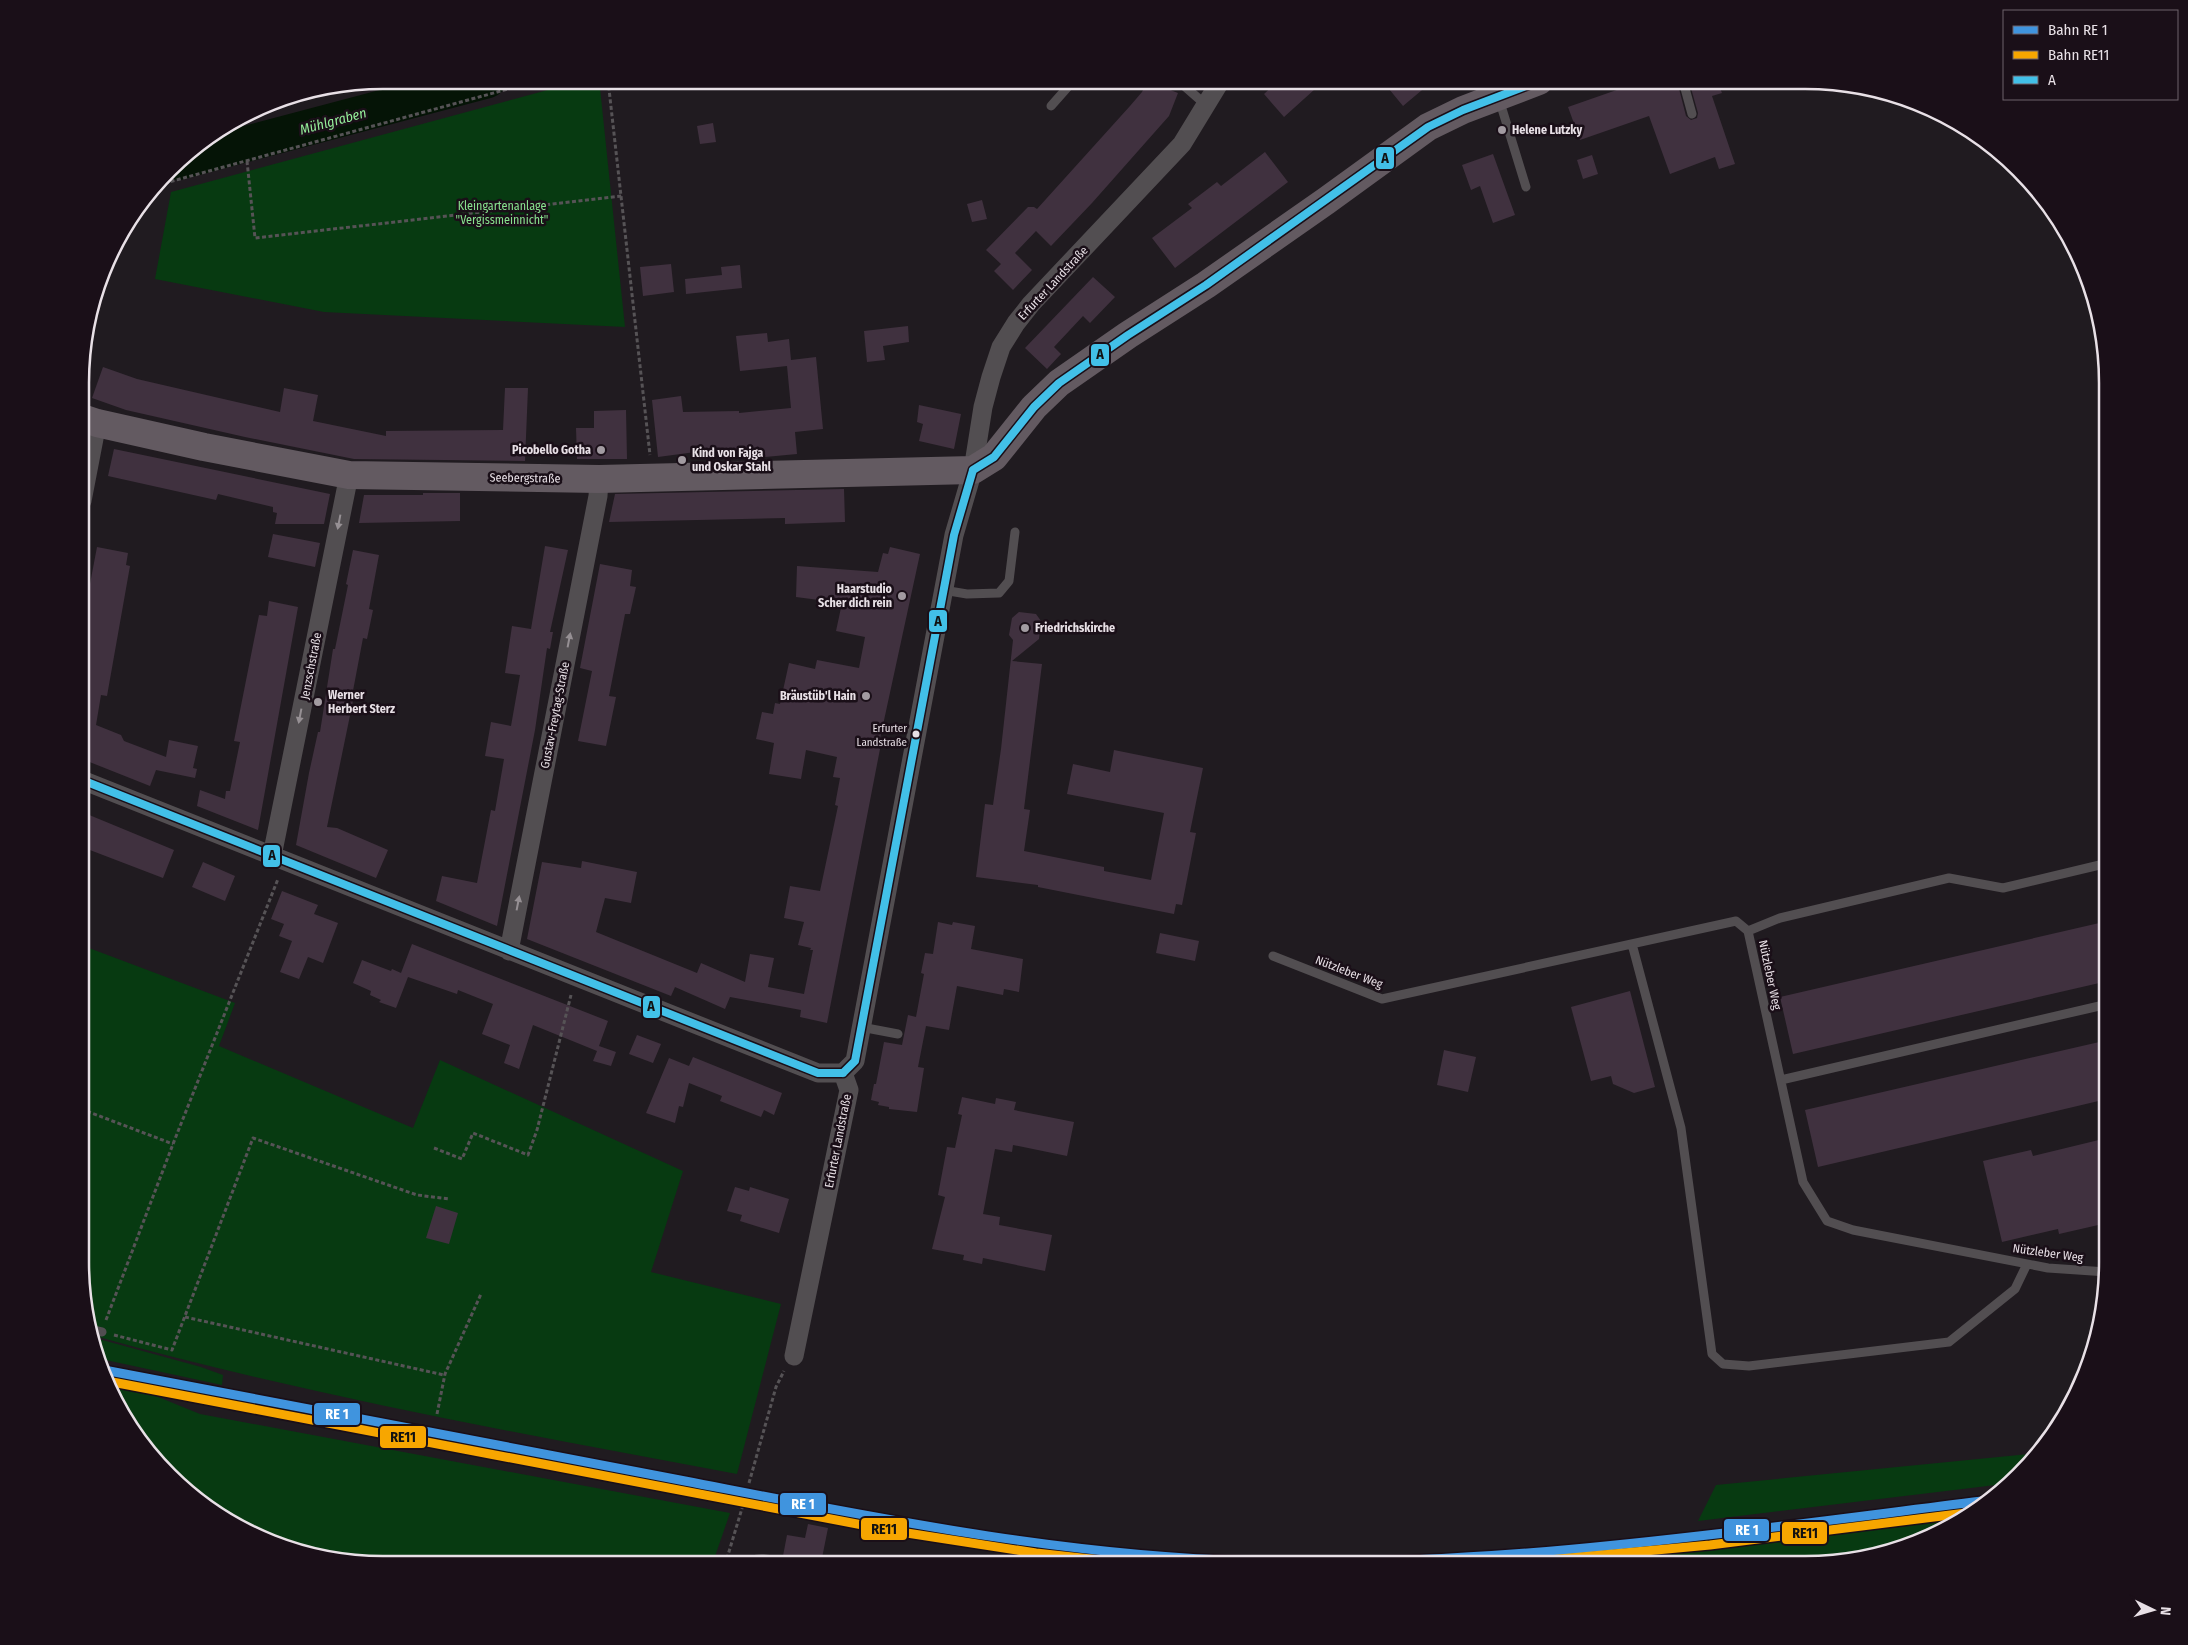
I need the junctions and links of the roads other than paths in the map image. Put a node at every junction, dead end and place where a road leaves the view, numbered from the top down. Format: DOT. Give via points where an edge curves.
graph roads {
  1 [pos="1066,89"];
  2 [pos="1188,89"];
  3 [pos="1216,89"];
  4 [pos="1505,89"];
  5 [pos="1685,89"];
  6 [pos="1206,105"];
  7 [pos="1051,106"];
  8 [pos="1692,114"];
  9 [pos="1526,187"];
  10 [pos="90,420"];
  11 [pos="973,470"];
  12 [pos="348,475"];
  13 [pos="599,479"];
  14 [pos="1015,532"];
  15 [pos="943,590"];
  16 [pos="89,783"];
  17 [pos="279,859"];
  18 [pos="2099,865"];
  19 [pos="1748,931"];
  20 [pos="1632,944"];
  21 [pos="509,950"];
  22 [pos="1274,956"];
  23 [pos="2099,1006"];
  24 [pos="861,1027"];
  25 [pos="898,1034"];
  26 [pos="843,1073"];
  27 [pos="1781,1080"];
  28 [pos="2027,1264"];
  29 [pos="2099,1271"];
  30 [pos="794,1356"];
  1 -- 7 [label="lane"];
  2 -- 6 [label="lane"];
  3 -- 6 [label="street, Erfurter Landstraße"];
  4 -- 9 [label="lane" via="1502,114"];
  4 -- 11 [label="main road" via="1428,127 1206,285 1059,383 1034,407 994,457"];
  5 -- 8 [label="lane"];
  6 -- 11 [label="street, Erfurter Landstraße" via="1182,144 1016,323 1001,347 991,376"];
  10 -- 12 [label="main road, Seebergstraße" via="204,447"];
  11 -- 13 [label="main road, Seebergstraße"];
  11 -- 15 [label="street, Erfurter Landstraße" via="954,535"];
  12 -- 13 [label="main road, Seebergstraße"];
  12 -- 17 [label="street, Jenzschstraße, one-way"];
  21 -- 13 [label="street, Gustav-Freytag-Straße, one-way"];
  14 -- 15 [label="lane" via="1009,581 999,592 967,594"];
  15 -- 24 [label="street, Erfurter Landstraße"];
  16 -- 17 [label="street"];
  17 -- 21 [label="street"];
  18 -- 19 [label="lane" via="2003,888 1949,878 1780,918"];
  19 -- 20 [label="lane, Nützleber Weg" via="1736,921"];
  19 -- 27 [label="lane, Nützleber Weg"];
  20 -- 22 [label="lane, Nützleber Weg" via="1382,999"];
  20 -- 28 [label="lane" via="1681,1128 1712,1354 1724,1364 1749,1366 1949,1342 2015,1289"];
  21 -- 26 [label="street" via="818,1073"];
  23 -- 27 [label="lane"];
  24 -- 25 [label="lane"];
  24 -- 26 [label="street, Erfurter Landstraße" via="855,1061"];
  26 -- 30 [label="street, Erfurter Landstraße" via="849,1090"];
  27 -- 28 [label="lane, Nützleber Weg" via="1803,1182 1827,1221 1854,1230"];
  28 -- 29 [label="lane, Nützleber Weg"];
}
